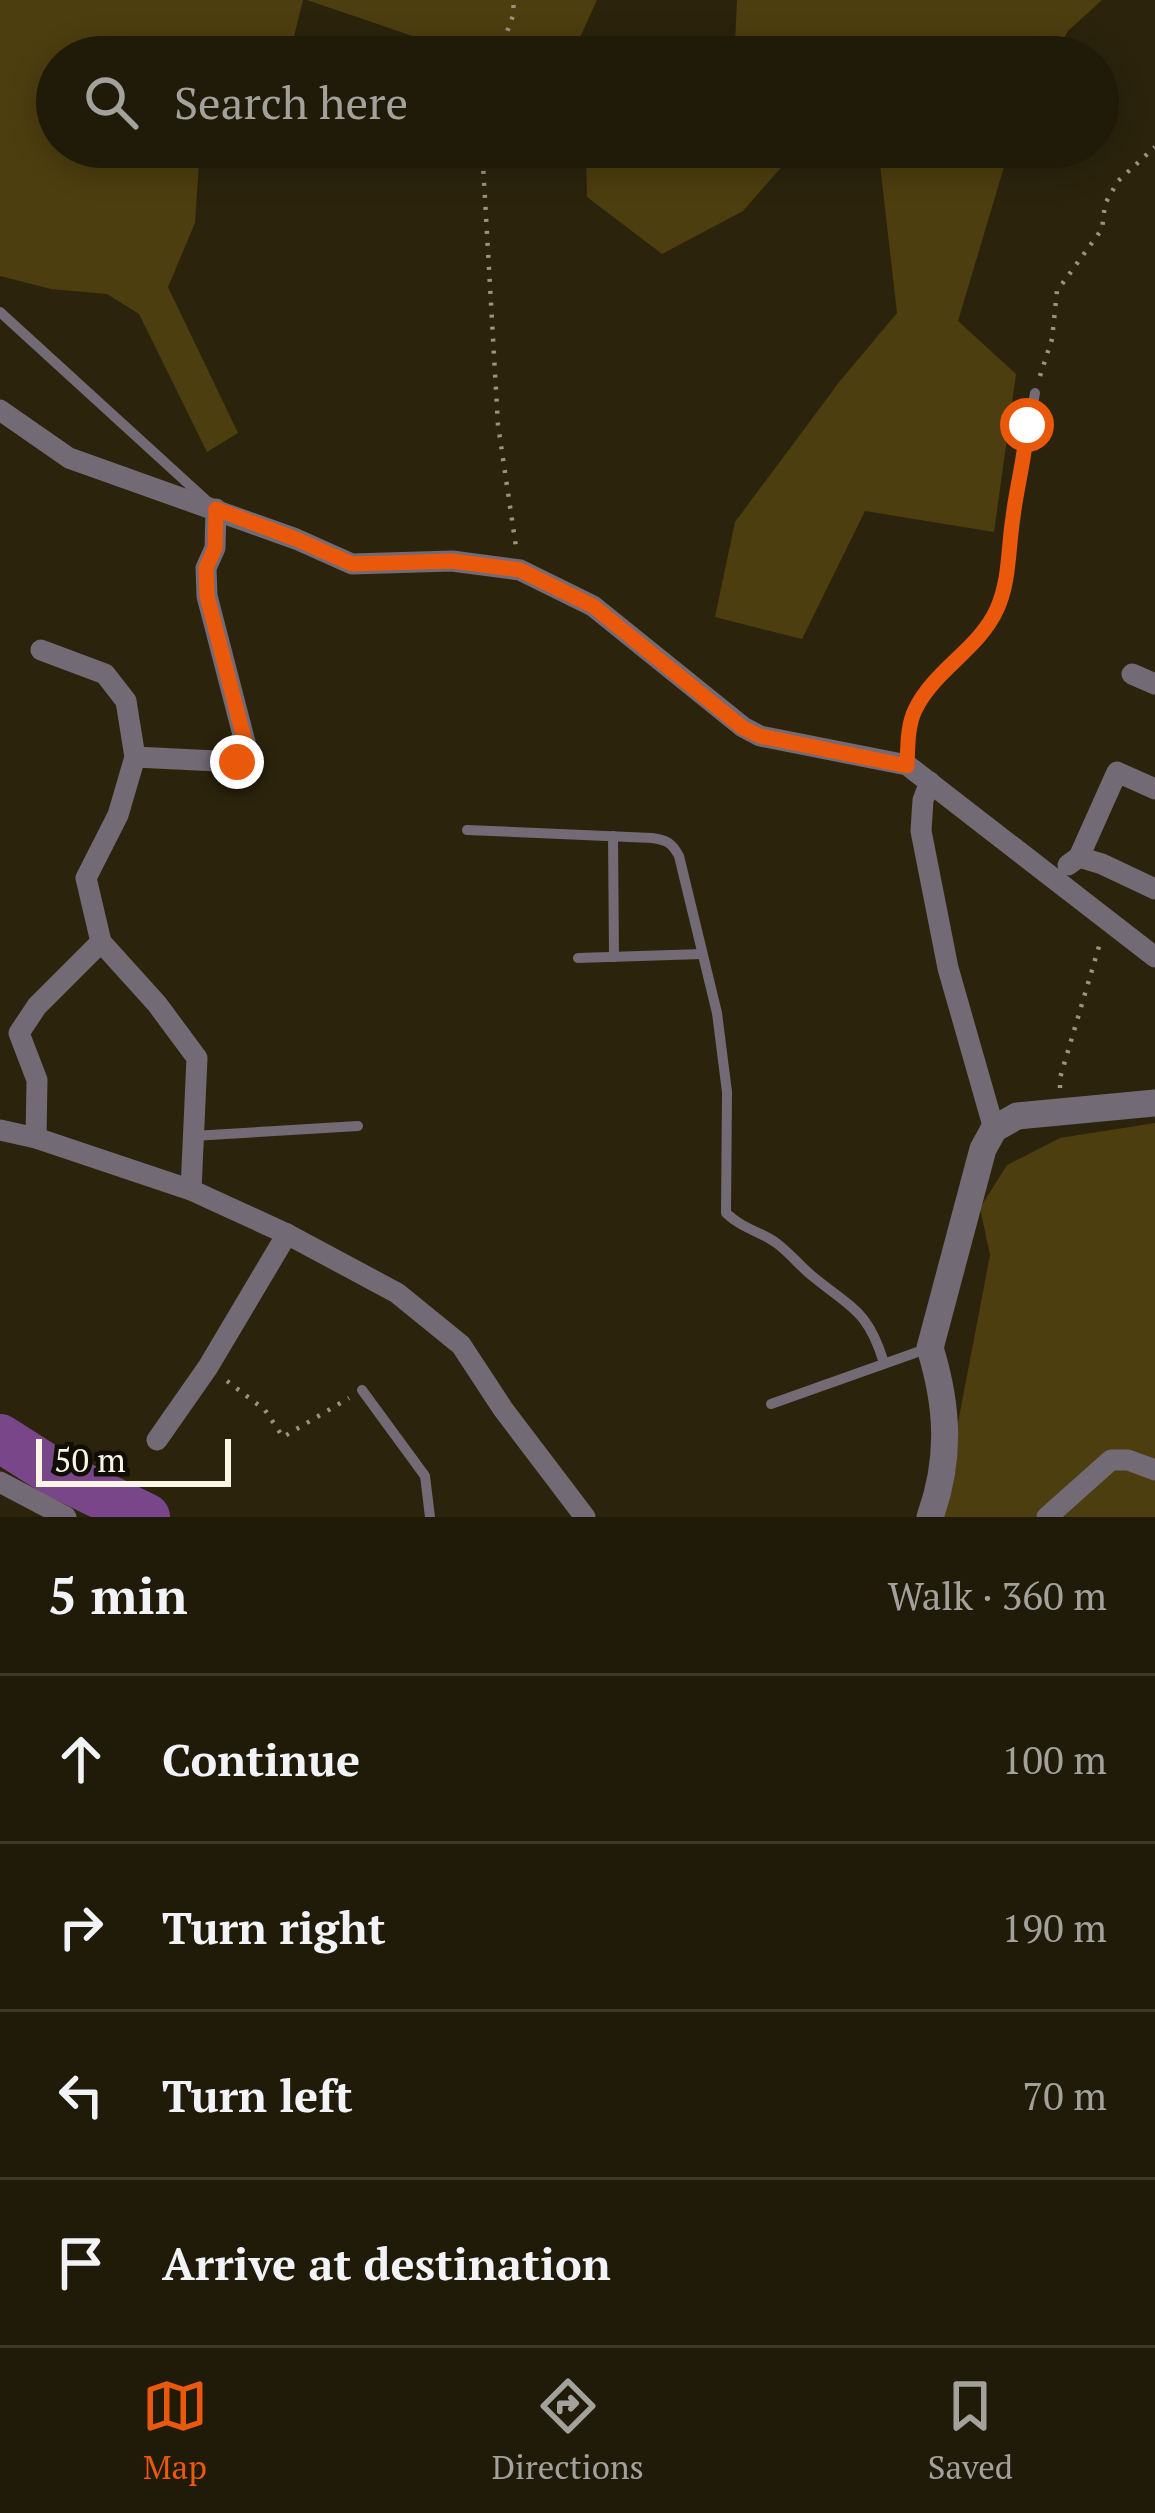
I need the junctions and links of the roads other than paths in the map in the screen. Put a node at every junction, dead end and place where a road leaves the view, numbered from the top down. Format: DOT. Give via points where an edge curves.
graph roads {
  1 [pos="0,312"];
  2 [pos="1035,393"];
  3 [pos="0,410"];
  4 [pos="216,509"];
  5 [pos="41,650"];
  6 [pos="1132,674"];
  7 [pos="1155,684"];
  8 [pos="135,757"];
  9 [pos="907,766"];
  10 [pos="930,782"];
  11 [pos="1155,789"];
  12 [pos="467,830"];
  13 [pos="613,836"];
  14 [pos="1079,857"];
  15 [pos="1052,876"];
  16 [pos="1155,889"];
  17 [pos="101,943"];
  18 [pos="702,954"];
  19 [pos="614,957"];
  20 [pos="1155,957"];
  21 [pos="578,958"];
  22 [pos="1155,1103"];
  23 [pos="358,1126"];
  24 [pos="994,1129"];
  25 [pos="0,1130"];
  26 [pos="193,1136"];
  27 [pos="36,1138"];
  28 [pos="191,1190"];
  29 [pos="287,1234"];
  30 [pos="930,1348"];
  31 [pos="884,1363"];
  32 [pos="362,1390"];
  33 [pos="771,1404"];
  34 [pos="157,1440"];
  35 [pos="1155,1470"];
  36 [pos="0,1482"];
  37 [pos="66,1517"];
  38 [pos="430,1517"];
  39 [pos="585,1517"];
  40 [pos="930,1517"];
  41 [pos="1047,1517"];
  1 -- 4 [label="lane"];
  2 -- 9 [label="lane" via="1003,594 986,628 916,709"];
  3 -- 4 [label="street" via="69,458"];
  4 -- 8 [label="street" via="207,596 246,746 237,762"];
  4 -- 9 [label="street" via="352,564 452,561 520,570 593,606 743,728"];
  5 -- 8 [label="street" via="105,674 126,701"];
  6 -- 7 [label="street"];
  8 -- 17 [label="street" via="118,815 86,878"];
  9 -- 10 [label="street"];
  10 -- 15 [label="street"];
  10 -- 24 [label="street" via="921,831 947,968"];
  11 -- 14 [label="street" via="1117,772"];
  12 -- 13 [label="lane"];
  13 -- 18 [label="lane" via="673,845"];
  13 -- 19 [label="lane"];
  14 -- 15 [label="street"];
  14 -- 16 [label="street"];
  15 -- 20 [label="street"];
  17 -- 26 [label="street" via="197,1058"];
  17 -- 27 [label="street" via="20,1033 37,1080"];
  18 -- 19 [label="lane"];
  18 -- 31 [label="lane" via="728,1092 726,1213 863,1315"];
  19 -- 21 [label="lane"];
  22 -- 24 [label="street" via="1017,1116"];
  23 -- 26 [label="lane"];
  24 -- 30 [label="street"];
  25 -- 27 [label="street"];
  26 -- 28 [label="street"];
  27 -- 28 [label="street"];
  28 -- 29 [label="street"];
  29 -- 34 [label="street"];
  29 -- 39 [label="street" via="397,1293 461,1345"];
  30 -- 31 [label="lane"];
  30 -- 40 [label="street" via="946,1457"];
  31 -- 33 [label="lane"];
  32 -- 38 [label="lane" via="425,1477"];
  35 -- 41 [label="street" via="1111,1460"];
  36 -- 37 [label="street"];
}
